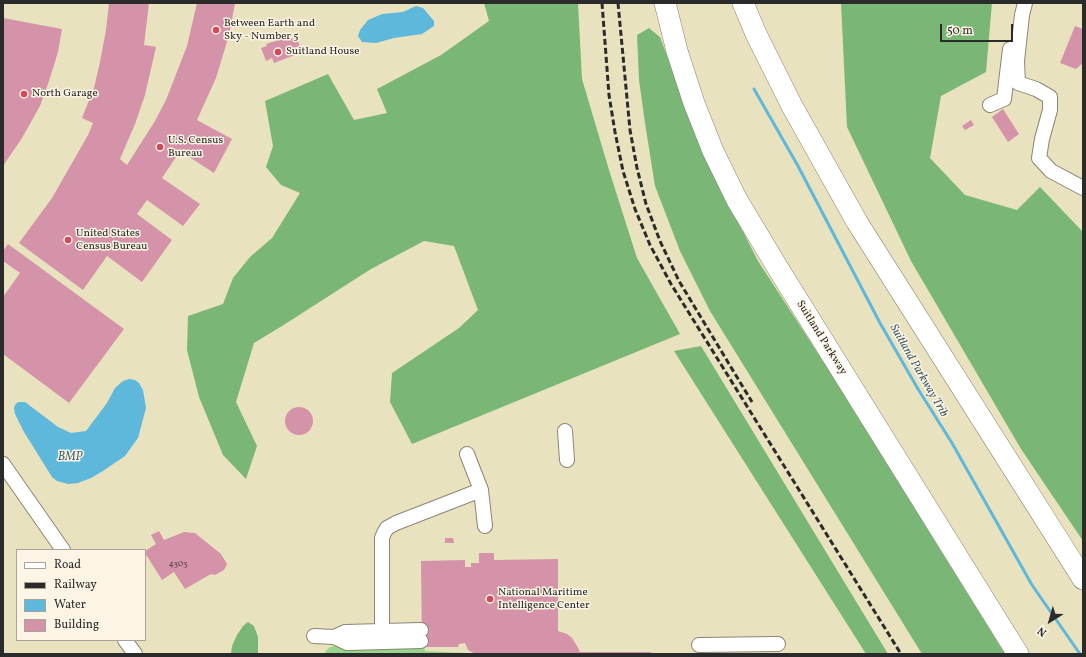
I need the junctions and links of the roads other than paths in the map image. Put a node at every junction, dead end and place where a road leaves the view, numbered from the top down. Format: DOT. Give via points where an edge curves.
graph roads {
  1 [pos="665,3"];
  2 [pos="743,3"];
  3 [pos="752,3"];
  4 [pos="1016,3"];
  5 [pos="1025,3"];
  6 [pos="778,80"];
  7 [pos="990,105"];
  8 [pos="1083,188"];
  9 [pos="565,431"];
  10 [pos="467,454"];
  11 [pos="567,460"];
  12 [pos="3,464"];
  13 [pos="481,490"];
  14 [pos="485,526"];
  15 [pos="62,549"];
  16 [pos="1083,579"];
  17 [pos="382,632"];
  18 [pos="314,636"];
  19 [pos="334,636"];
  20 [pos="126,641"];
  21 [pos="778,644"];
  22 [pos="699,645"];
  23 [pos="135,654"];
  24 [pos="1018,654"];
  1 -- 24 [label="highway, Suitland Parkway" via="694,103 713,151 738,200 775,265"];
  2 -- 6 [label="highway"];
  3 -- 6 [label="highway"];
  4 -- 7 [label="lane" via="1004,98"];
  5 -- 8 [label="lane" via="1017,61 1018,83 1050,97 1050,110 1038,158 1051,171"];
  6 -- 16 [label="highway" via="870,244"];
  9 -- 11 [label="lane"];
  10 -- 13 [label="lane"];
  12 -- 15 [label="lane"];
  13 -- 14 [label="lane"];
  13 -- 17 [label="lane" via="387,528 384,533 382,570"];
  17 -- 19 [label="lane" via="345,632"];
  17 -- 19 [label="lane" via="421,636 347,642"];
  18 -- 19 [label="lane"];
  20 -- 23 [label="lane"];
  21 -- 22 [label="lane"];
}
